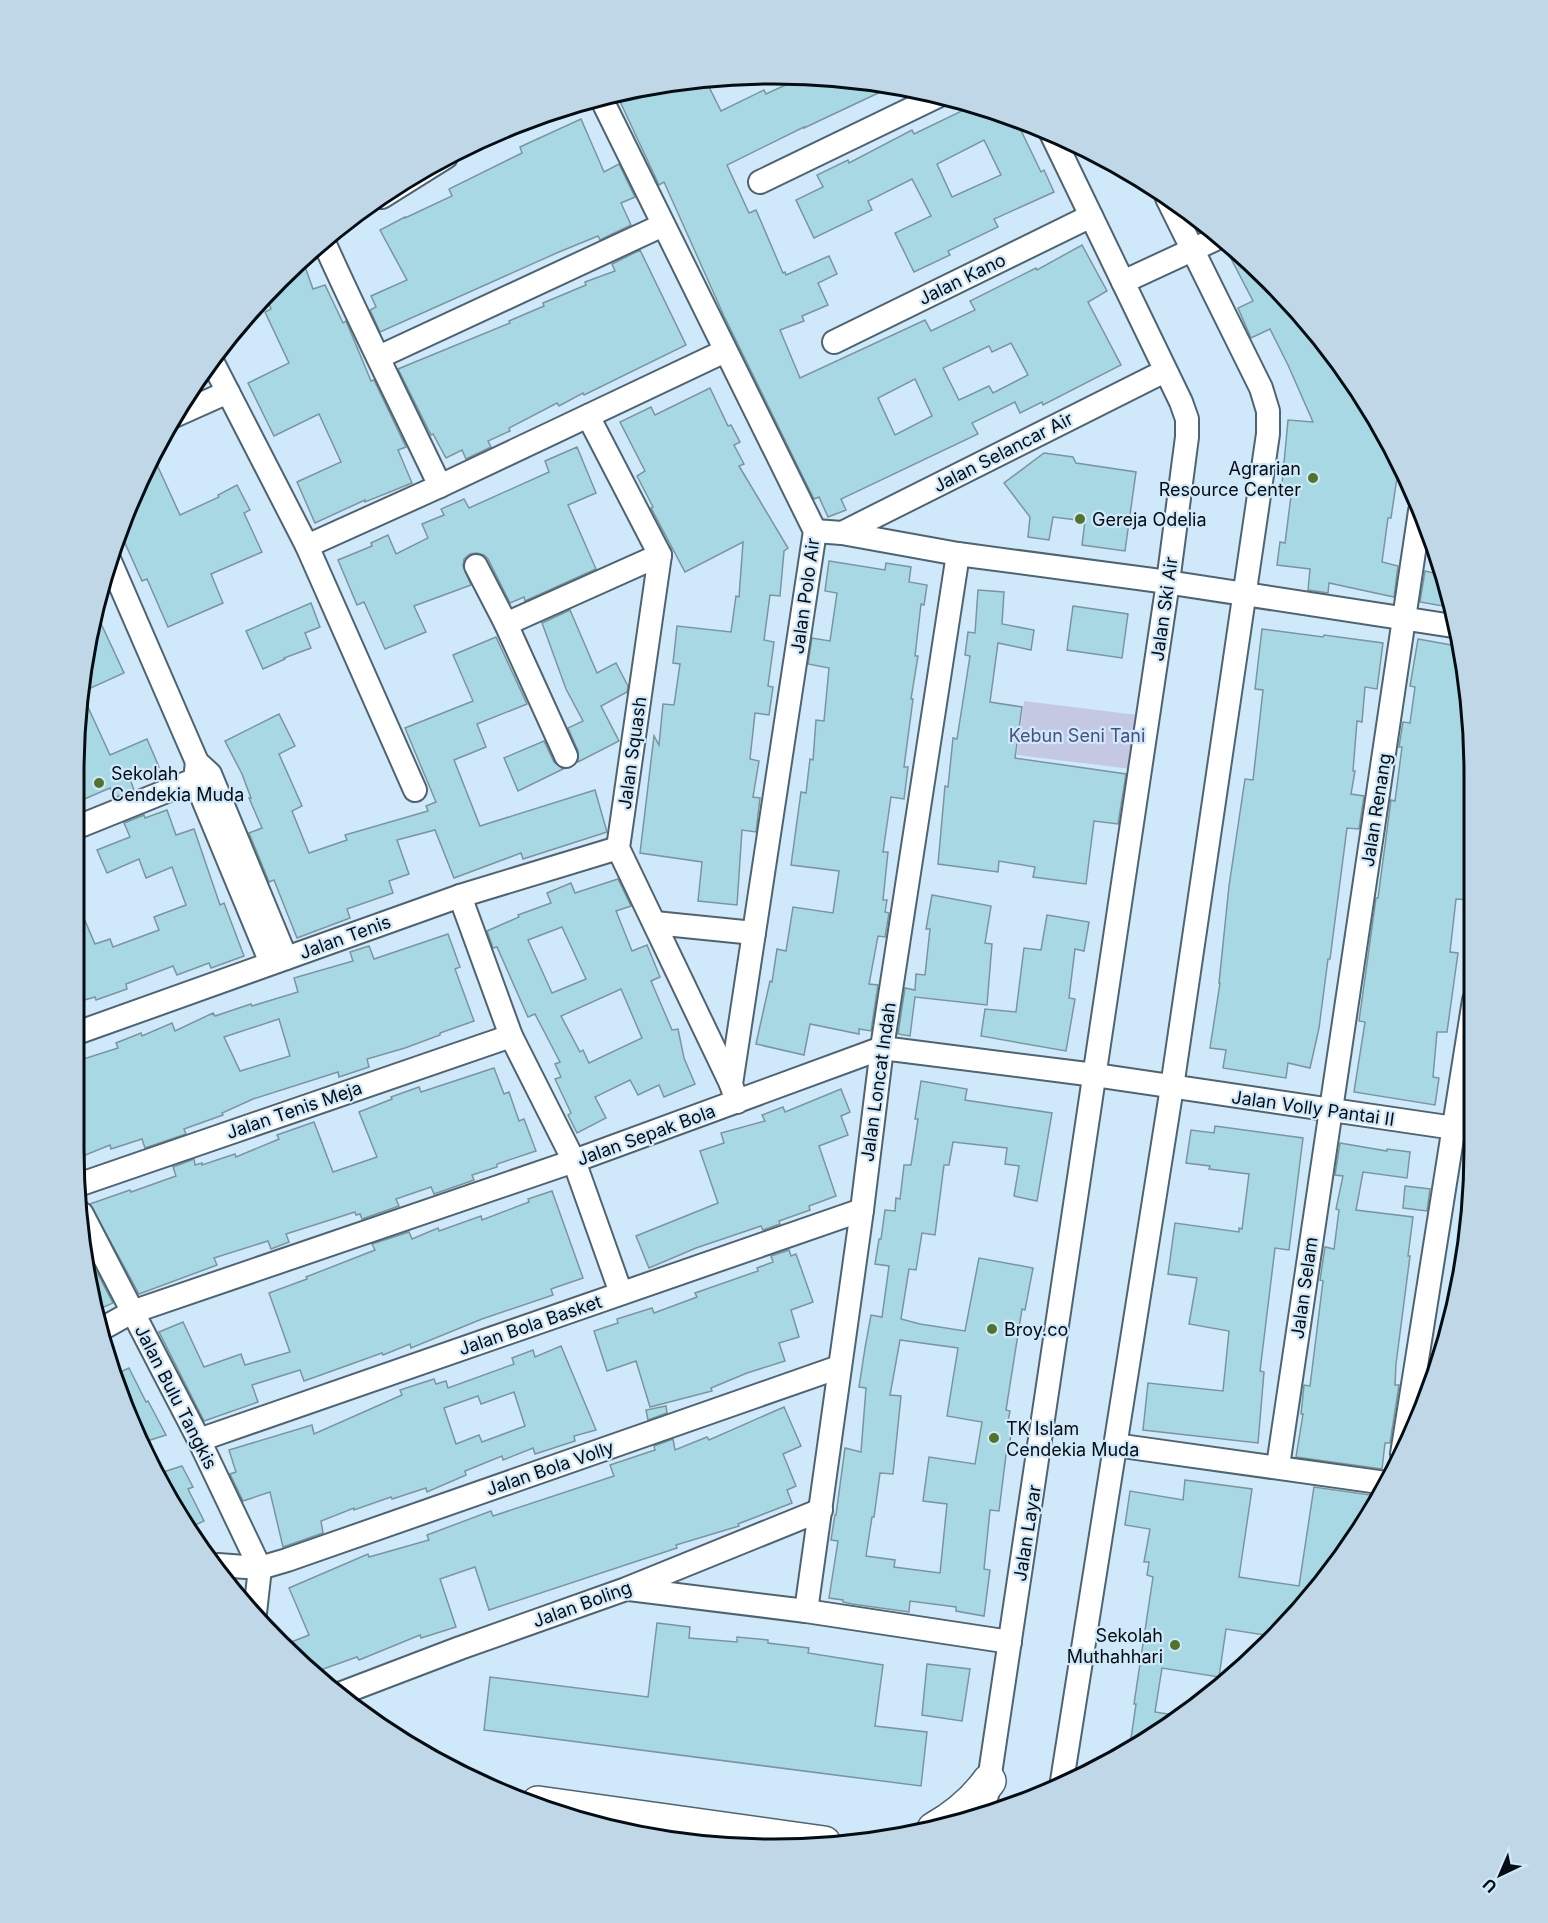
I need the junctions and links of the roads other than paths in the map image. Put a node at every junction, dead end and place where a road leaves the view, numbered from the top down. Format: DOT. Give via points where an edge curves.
graph roads {
  1 [pos="927,101"];
  2 [pos="605,106"];
  3 [pos="1057,145"];
  4 [pos="760,182"];
  5 [pos="1174,212"];
  6 [pos="1091,216"];
  7 [pos="663,225"];
  8 [pos="1211,241"];
  9 [pos="327,249"];
  10 [pos="1192,250"];
  11 [pos="1123,282"];
  12 [pos="834,342"];
  13 [pos="725,351"];
  14 [pos="379,357"];
  15 [pos="216,369"];
  16 [pos="1165,371"];
  17 [pos="228,392"];
  18 [pos="188,410"];
  19 [pos="588,416"];
  20 [pos="440,486"];
  21 [pos="1418,528"];
  22 [pos="815,531"];
  23 [pos="842,533"];
  24 [pos="307,546"];
  25 [pos="958,554"];
  26 [pos="660,555"];
  27 [pos="476,566"];
  28 [pos="115,572"];
  29 [pos="1168,582"];
  30 [pos="1245,595"];
  31 [pos="1406,620"];
  32 [pos="506,624"];
  33 [pos="1448,625"];
  34 [pos="566,756"];
  35 [pos="201,772"];
  36 [pos="415,790"];
  37 [pos="84,824"];
  38 [pos="618,848"];
  39 [pos="460,896"];
  40 [pos="655,924"];
  41 [pos="754,933"];
  42 [pos="278,961"];
  43 [pos="84,1030"];
  44 [pos="510,1036"];
  45 [pos="882,1048"];
  46 [pos="1095,1075"];
  47 [pos="1464,1080"];
  48 [pos="1172,1087"];
  49 [pos="734,1093"];
  50 [pos="1330,1109"];
  51 [pos="1454,1128"];
  52 [pos="573,1161"];
  53 [pos="85,1183"];
  54 [pos="862,1210"];
  55 [pos="89,1227"];
  56 [pos="621,1293"];
  57 [pos="132,1312"];
  58 [pos="107,1326"];
  59 [pos="839,1367"];
  60 [pos="1407,1422"];
  61 [pos="199,1440"];
  62 [pos="1115,1444"];
  63 [pos="1278,1466"];
  64 [pos="1378,1482"];
  65 [pos="821,1510"];
  66 [pos="226,1567"];
  67 [pos="259,1576"];
  68 [pos="626,1589"];
  69 [pos="256,1605"];
  70 [pos="806,1611"];
  71 [pos="1010,1642"];
  72 [pos="348,1691"];
  73 [pos="1063,1775"];
  74 [pos="989,1781"];
  75 [pos="985,1805"];
  76 [pos="959,1813"];
  77 [pos="596,1815"];
  78 [pos="642,1825"];
  79 [pos="738,1838"];
  1 -- 4 [label="street"];
  2 -- 7 [label="street, Jalan Polo Air"];
  3 -- 6 [label="street, Jalan Ski Air"];
  5 -- 10 [label="street"];
  6 -- 11 [label="street, Jalan Ski Air"];
  6 -- 12 [label="street, Jalan Kano"];
  7 -- 13 [label="street, Jalan Polo Air"];
  7 -- 14 [label="street"];
  8 -- 10 [label="street"];
  9 -- 14 [label="street"];
  10 -- 11 [label="street"];
  10 -- 30 [label="street" via="1261,388 1268,411"];
  11 -- 16 [label="street, Jalan Ski Air"];
  13 -- 19 [label="street"];
  13 -- 22 [label="street, Jalan Polo Air"];
  14 -- 20 [label="street"];
  15 -- 17 [label="street"];
  16 -- 23 [label="street, Jalan Selancar Air"];
  16 -- 29 [label="street, Jalan Ski Air" via="1187,419"];
  17 -- 18 [label="street"];
  17 -- 24 [label="street"];
  19 -- 20 [label="street"];
  19 -- 26 [label="street"];
  20 -- 24 [label="street"];
  21 -- 31 [label="street, Jalan Renang"];
  22 -- 23 [label="street"];
  22 -- 41 [label="street, Jalan Polo Air"];
  23 -- 25 [label="street"];
  24 -- 36 [label="street"];
  25 -- 29 [label="street"];
  25 -- 45 [label="street, Jalan Loncat Indah"];
  26 -- 32 [label="street"];
  26 -- 38 [label="street, Jalan Squash"];
  27 -- 32 [label="street"];
  28 -- 35 [label="street"];
  29 -- 30 [label="street"];
  29 -- 46 [label="street, Jalan Ski Air"];
  30 -- 31 [label="street"];
  30 -- 48 [label="street"];
  31 -- 33 [label="street"];
  31 -- 50 [label="street, Jalan Renang"];
  32 -- 34 [label="street"];
  35 -- 37 [label="street"];
  35 -- 42 [label="street"];
  38 -- 39 [label="street, Jalan Tenis"];
  38 -- 40 [label="street"];
  39 -- 42 [label="street, Jalan Tenis"];
  39 -- 44 [label="street"];
  40 -- 41 [label="street"];
  40 -- 49 [label="street"];
  41 -- 49 [label="street, Jalan Polo Air"];
  42 -- 43 [label="street, Jalan Tenis"];
  44 -- 52 [label="street"];
  44 -- 53 [label="street, Jalan Tenis Meja"];
  45 -- 46 [label="street, Jalan Sepak Bola"];
  45 -- 49 [label="street, Jalan Sepak Bola"];
  45 -- 54 [label="street, Jalan Loncat Indah"];
  46 -- 48 [label="street, Jalan Sepak Bola"];
  46 -- 71 [label="street, Jalan Layar"];
  47 -- 51 [label="street"];
  48 -- 50 [label="street, Jalan Volly Pantai II"];
  48 -- 62 [label="street"];
  49 -- 52 [label="street, Jalan Sepak Bola"];
  50 -- 51 [label="street, Jalan Volly Pantai II"];
  50 -- 63 [label="street, Jalan Selam"];
  51 -- 60 [label="street"];
  52 -- 56 [label="street"];
  52 -- 57 [label="street, Jalan Sepak Bola"];
  54 -- 56 [label="street, Jalan Bola Basket"];
  54 -- 59 [label="street, Jalan Loncat Indah"];
  55 -- 57 [label="street, Jalan Bulu Tangkis"];
  56 -- 61 [label="street, Jalan Bola Basket"];
  57 -- 58 [label="street, Jalan Sepak Bola"];
  57 -- 61 [label="street, Jalan Bulu Tangkis"];
  59 -- 65 [label="street, Jalan Loncat Indah"];
  59 -- 67 [label="street, Jalan Bola Volly"];
  61 -- 67 [label="street, Jalan Bulu Tangkis"];
  62 -- 63 [label="street"];
  62 -- 73 [label="street"];
  63 -- 64 [label="street"];
  65 -- 68 [label="street, Jalan Boling"];
  65 -- 70 [label="street, Jalan Loncat Indah"];
  66 -- 67 [label="street"];
  67 -- 69 [label="street"];
  68 -- 70 [label="street"];
  68 -- 72 [label="street, Jalan Boling"];
  70 -- 71 [label="street"];
  71 -- 74 [label="street, Jalan Layar"];
  74 -- 75 [label="street, Jalan Layar"];
  74 -- 76 [label="main road"];
  77 -- 78 [label="main road"];
  78 -- 79 [label="main road"];
}
